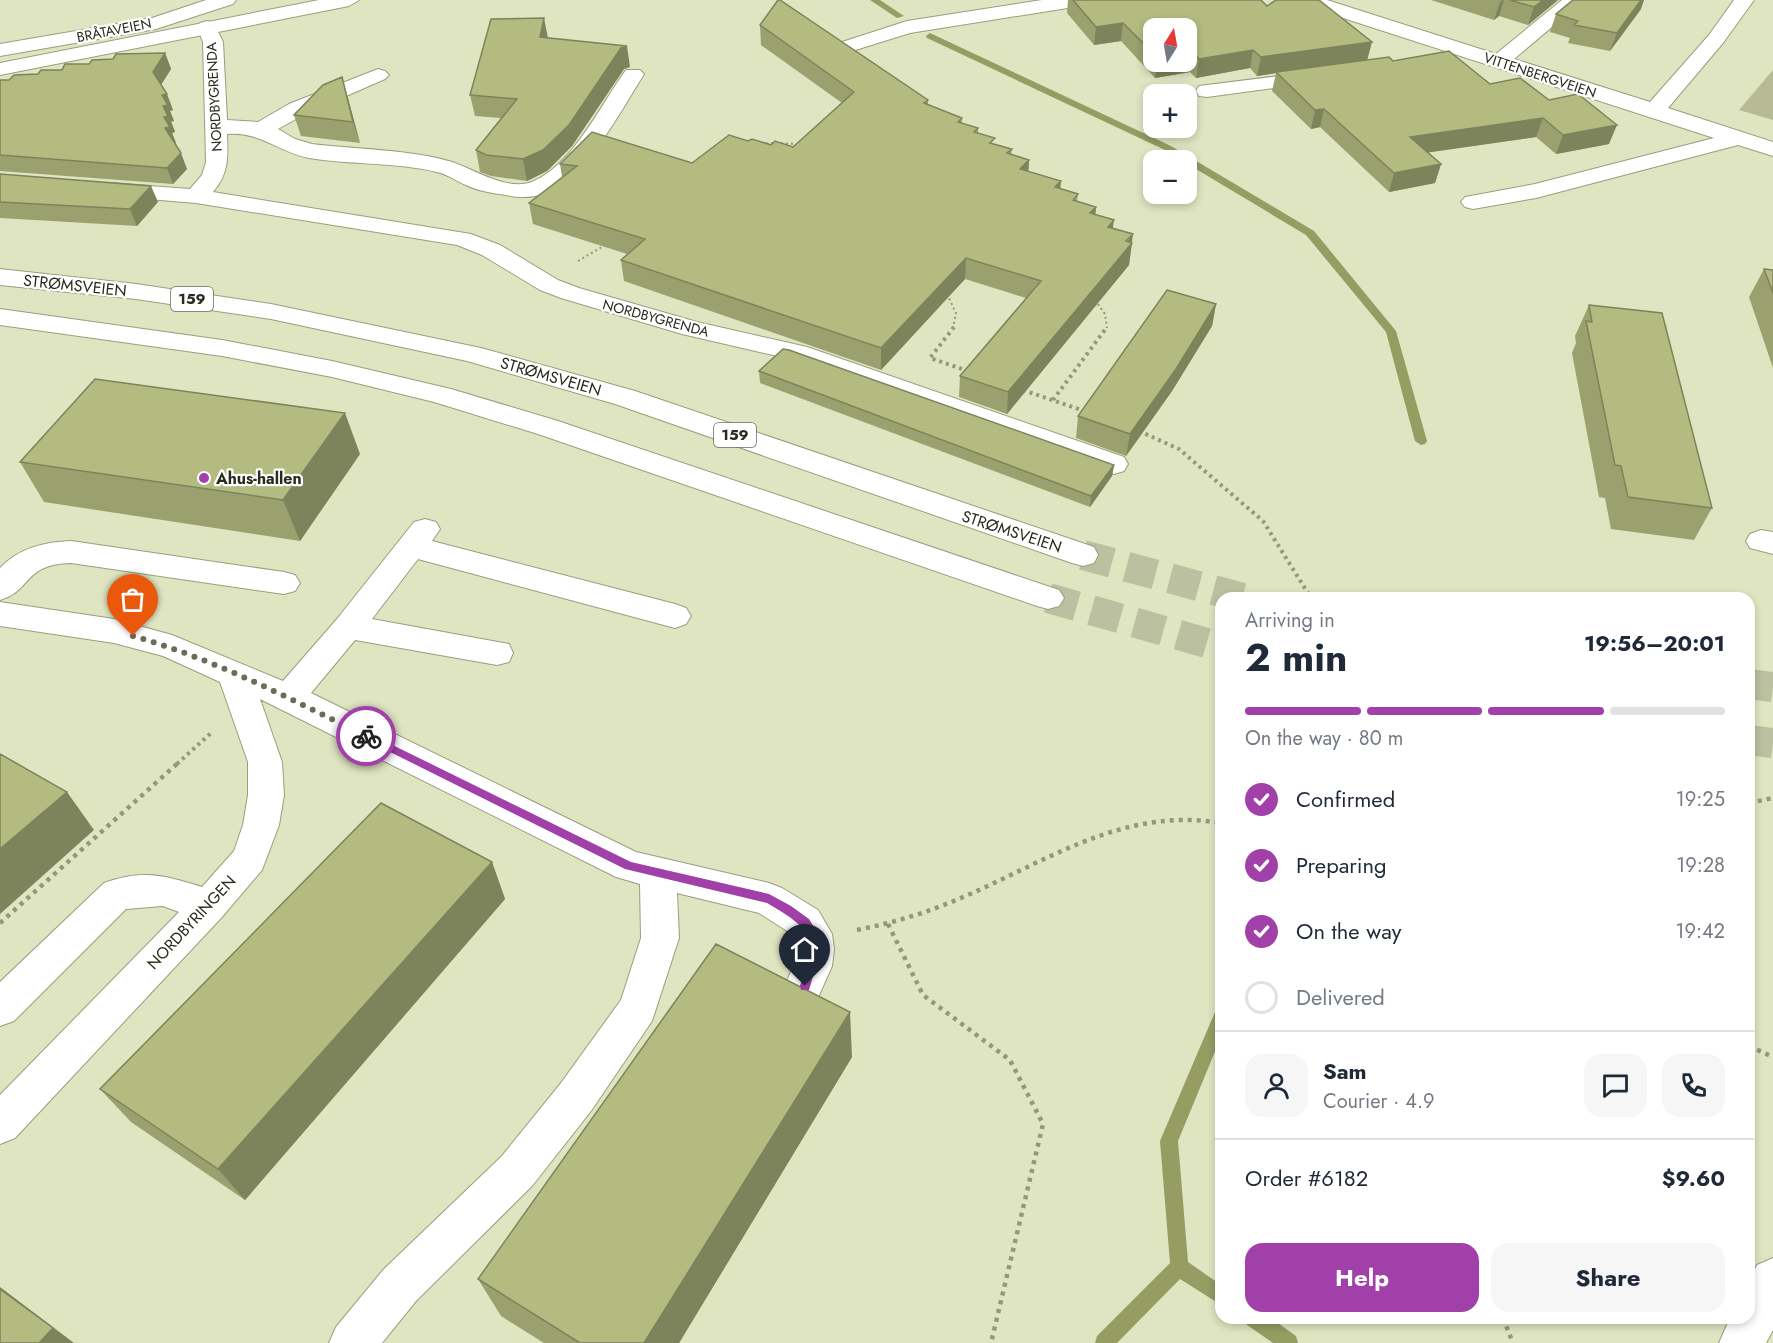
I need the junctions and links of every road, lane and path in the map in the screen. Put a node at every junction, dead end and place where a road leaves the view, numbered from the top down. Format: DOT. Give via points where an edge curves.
graph roads {
  1 [pos="226,0"];
  2 [pos="349,0"];
  3 [pos="1080,0"];
  4 [pos="1308,0"];
  5 [pos="1366,0"];
  6 [pos="1574,0"];
  7 [pos="1744,0"];
  8 [pos="1346,13"];
  9 [pos="207,27"];
  10 [pos="849,46"];
  11 [pos="1458,49"];
  12 [pos="0,50"];
  13 [pos="1427,62"];
  14 [pos="1498,62"];
  15 [pos="0,69"];
  16 [pos="633,74"];
  17 [pos="378,75"];
  18 [pos="1340,75"];
  19 [pos="1207,91"];
  20 [pos="1654,111"];
  21 [pos="215,128"];
  22 [pos="262,129"];
  23 [pos="1739,138"];
  24 [pos="752,144"];
  25 [pos="809,146"];
  26 [pos="1773,149"];
  27 [pos="90,188"];
  28 [pos="196,196"];
  29 [pos="1473,202"];
  30 [pos="610,241"];
  31 [pos="531,274"];
  32 [pos="0,277"];
  33 [pos="943,289"];
  34 [pos="1087,294"];
  35 [pos="0,317"];
  36 [pos="930,358"];
  37 [pos="1053,400"];
  38 [pos="1114,464"];
  39 [pos="1083,555"];
  40 [pos="284,583"];
  41 [pos="0,589"];
  42 [pos="1048,598"];
  43 [pos="0,614"];
  44 [pos="675,616"];
  45 [pos="348,627"];
  46 [pos="497,653"];
  47 [pos="241,689"];
  48 [pos="288,698"];
  49 [pos="1773,798"];
  50 [pos="1755,802"];
  51 [pos="1215,822"];
  52 [pos="658,873"];
  53 [pos="209,906"];
  54 [pos="0,923"];
  55 [pos="888,924"];
  56 [pos="813,934"];
  57 [pos="795,1005"];
  58 [pos="0,1008"];
  59 [pos="1755,1049"];
  60 [pos="1773,1057"];
  61 [pos="0,1124"];
  62 [pos="1773,1281"];
  63 [pos="1755,1317"];
  64 [pos="1505,1324"];
  65 [pos="1752,1324"];
  66 [pos="352,1343"];
  67 [pos="991,1343"];
  68 [pos="1513,1343"];
  69 [pos="1742,1343"];
  1 -- 12 [label="main road, BRÅTAVEIEN" via="156,23"];
  2 -- 9 [label="main road"];
  3 -- 10 [label="main road" via="907,27"];
  4 -- 8 [label="main road, VITTENBERGVEIEN"];
  5 -- 8 [label="main road"];
  6 -- 14 [label="main road"];
  7 -- 20 [label="main road"];
  8 -- 11 [label="main road, VITTENBERGVEIEN"];
  9 -- 15 [label="main road"];
  9 -- 21 [label="main road, NORDBYGRENDA" via="213,42"];
  11 -- 13 [label="main road"];
  11 -- 14 [label="main road, VITTENBERGVEIEN"];
  14 -- 20 [label="main road, VITTENBERGVEIEN"];
  16 -- 22 [label="main road" via="583,150 536,189 478,183 450,167 309,151"];
  17 -- 22 [label="main road" via="297,109"];
  18 -- 19 [label="main road"];
  20 -- 23 [label="main road, VITTENBERGVEIEN"];
  21 -- 22 [label="main road"];
  21 -- 28 [label="main road, NORDBYGRENDA" via="216,171"];
  23 -- 26 [label="main road, VITTENBERGVEIEN"];
  23 -- 29 [label="main road" via="1536,191"];
  24 -- 25 [label="path"];
  27 -- 28 [label="main road, NORDBYGRENDA"];
  28 -- 31 [label="main road, NORDBYGRENDA" via="462,238"];
  30 -- 31 [label="path" via="575,262"];
  31 -- 38 [label="main road, NORDBYGRENDA" via="570,293 616,308 798,353"];
  32 -- 39 [label="main road, STRØMSVEIEN / 159" via="99,286 276,312 479,355 611,393"];
  33 -- 36 [label="path" via="955,304 956,326"];
  34 -- 37 [label="path" via="1105,314 1107,329"];
  35 -- 42 [label="main road" via="230,348 443,396"];
  40 -- 41 [label="main road" via="48,552 34,556 16,569"];
  43 -- 47 [label="main road" via="114,631 172,647"];
  44 -- 45 [label="main road" via="418,538"];
  45 -- 46 [label="main road"];
  45 -- 48 [label="main road"];
  47 -- 48 [label="main road"];
  47 -- 53 [label="main road, NORDBYRINGEN" via="265,762 266,795 249,859"];
  47 -- 54 [label="path"];
  48 -- 52 [label="main road" via="629,866"];
  49 -- 50 [label="path"];
  51 -- 55 [label="path" via="1161,819 1111,830 980,890"];
  52 -- 56 [label="main road" via="769,899 805,922"];
  52 -- 66 [label="main road" via="660,938 638,1008 517,1172 400,1285"];
  53 -- 58 [label="main road" via="163,890 117,894"];
  53 -- 61 [label="main road, NORDBYRINGEN"];
  55 -- 56 [label="path"];
  55 -- 67 [label="path" via="923,995 1010,1060 1043,1124"];
  56 -- 57 [label="main road" via="813,966"];
  59 -- 60 [label="path"];
  62 -- 63 [label="main road"];
  64 -- 68 [label="path"];
  65 -- 69 [label="main road"];
}
